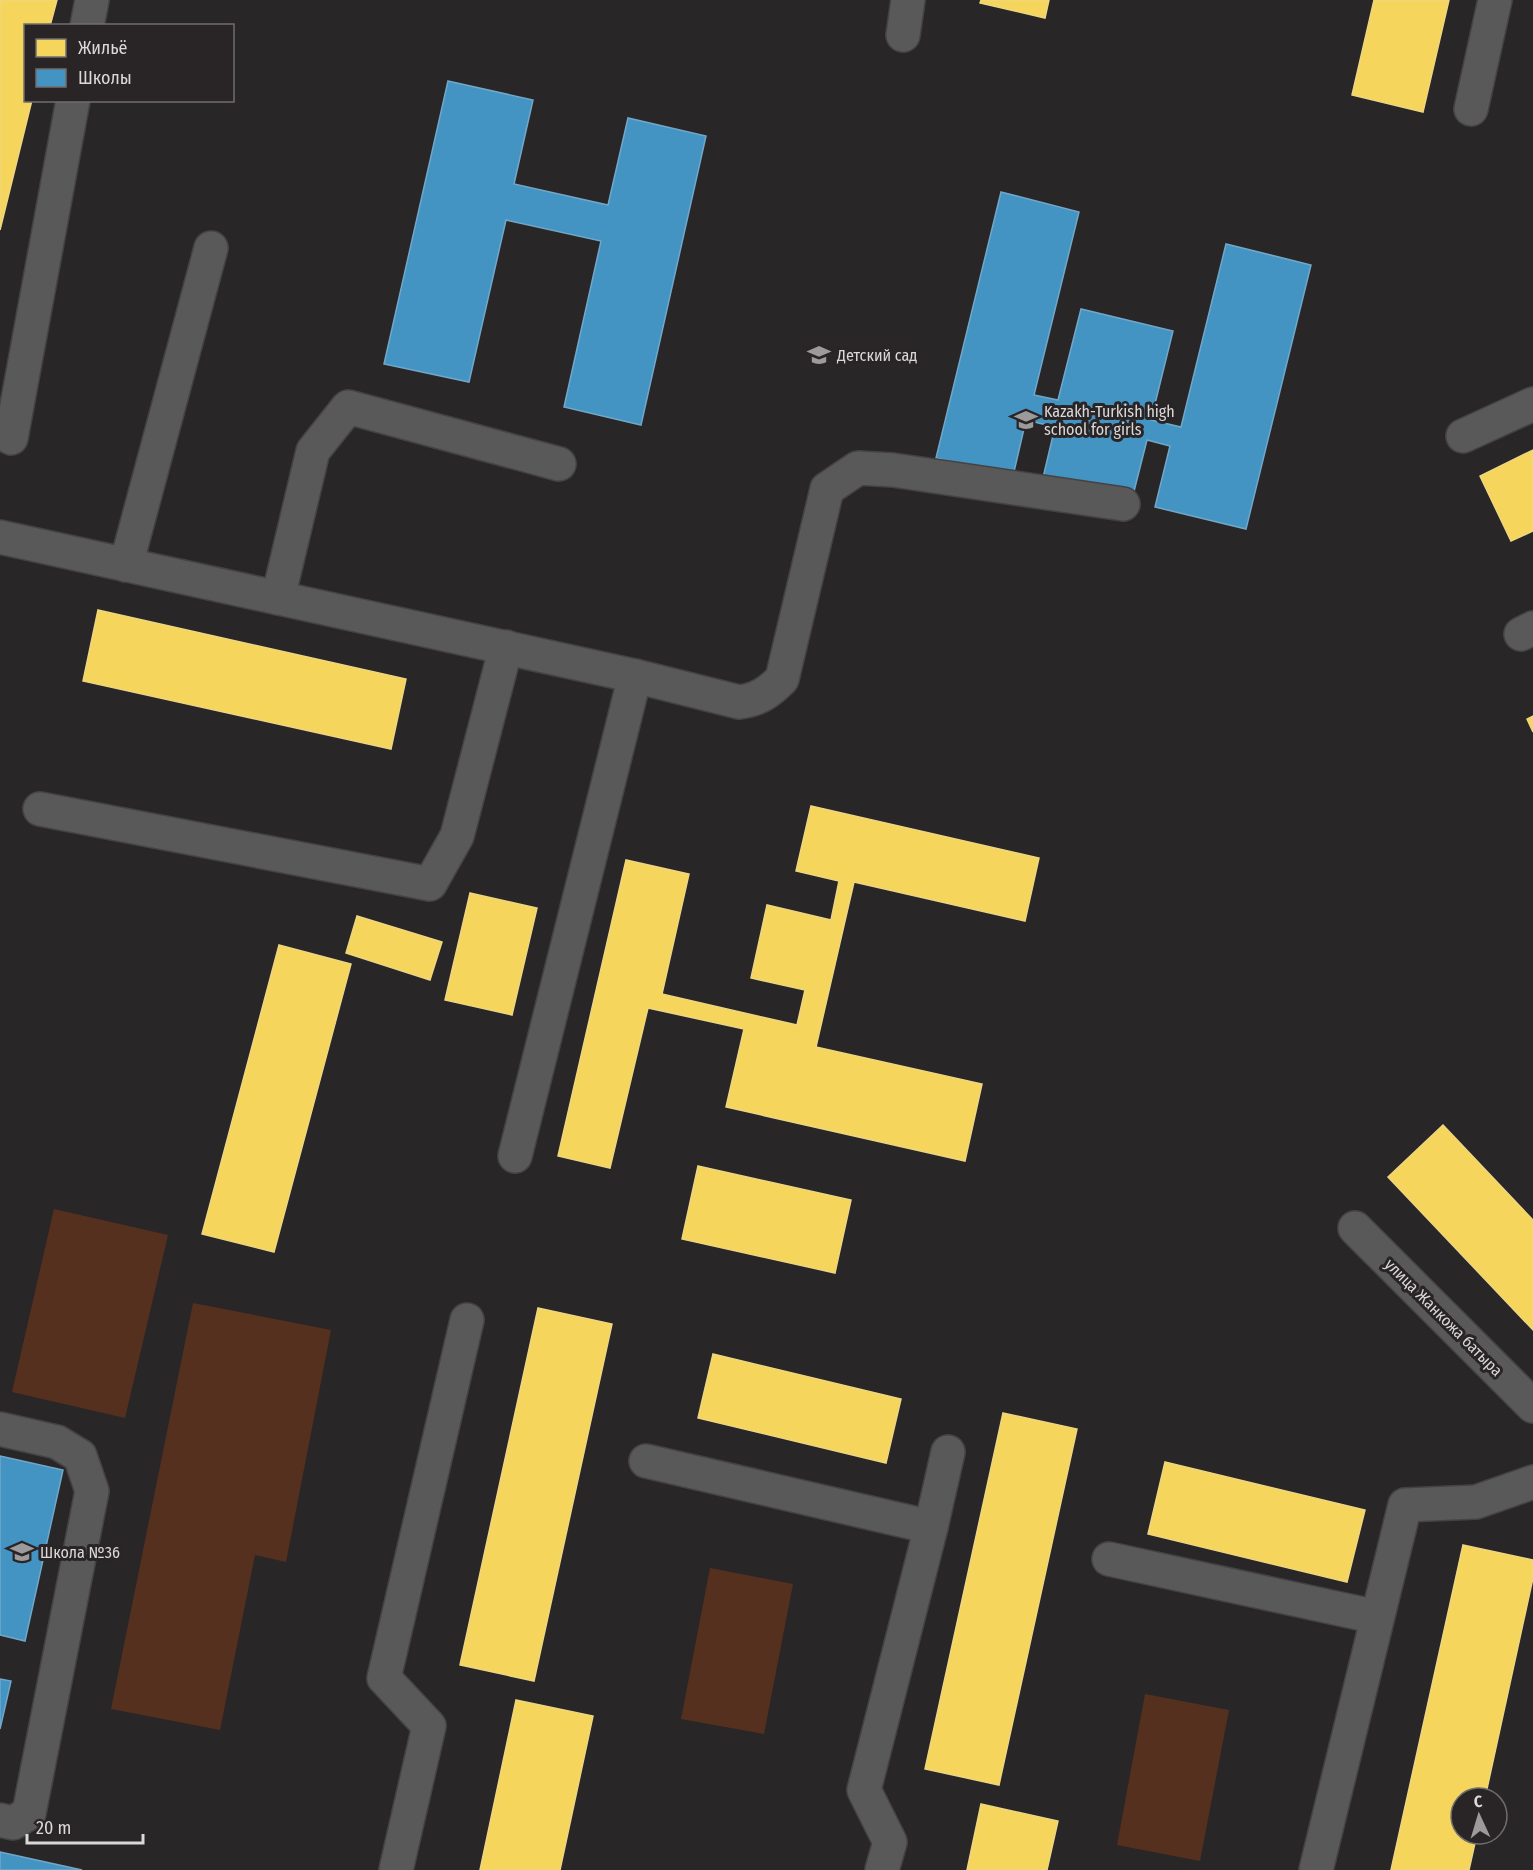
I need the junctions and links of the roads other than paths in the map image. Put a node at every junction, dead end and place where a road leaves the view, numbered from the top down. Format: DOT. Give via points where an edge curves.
graph roads {
  1 [pos="92,0"];
  2 [pos="908,0"];
  3 [pos="1495,0"];
  4 [pos="87,24"];
  5 [pos="903,34"];
  6 [pos="73,102"];
  7 [pos="1471,109"];
  8 [pos="211,248"];
  9 [pos="1533,404"];
  10 [pos="1463,436"];
  11 [pos="11,438"];
  12 [pos="559,464"];
  13 [pos="1123,504"];
  14 [pos="0,537"];
  15 [pos="126,564"];
  16 [pos="278,598"];
  17 [pos="506,647"];
  18 [pos="635,676"];
  19 [pos="40,809"];
  20 [pos="515,1156"];
  21 [pos="1355,1228"];
  22 [pos="467,1320"];
  23 [pos="1533,1406"];
  24 [pos="0,1429"];
  25 [pos="948,1452"];
  26 [pos="646,1461"];
  27 [pos="1533,1482"];
  28 [pos="931,1527"];
  29 [pos="1109,1559"];
  30 [pos="1377,1617"];
  31 [pos="0,1820"];
  32 [pos="396,1870"];
  33 [pos="882,1870"];
  34 [pos="1316,1870"];
  1 -- 4 [label="street"];
  2 -- 5 [label="street"];
  3 -- 7 [label="street"];
  6 -- 11 [label="street"];
  8 -- 15 [label="street"];
  9 -- 10 [label="street"];
  12 -- 16 [label="street" via="348,407 312,451"];
  13 -- 18 [label="street" via="858,468 827,489 782,679 773,688 752,700 739,702"];
  14 -- 15 [label="street"];
  15 -- 16 [label="street"];
  16 -- 17 [label="street"];
  17 -- 18 [label="street"];
  17 -- 19 [label="street" via="457,836 430,884"];
  18 -- 20 [label="street"];
  21 -- 23 [label="street, улица Жанкожа батыра"];
  22 -- 32 [label="street" via="384,1678 429,1726"];
  24 -- 31 [label="street" via="57,1442 80,1456 92,1491 28,1813 14,1823"];
  25 -- 28 [label="street"];
  26 -- 28 [label="street"];
  27 -- 30 [label="street" via="1476,1502 1405,1505"];
  28 -- 33 [label="street" via="864,1790 890,1842"];
  29 -- 30 [label="street"];
  30 -- 34 [label="street"];
}
